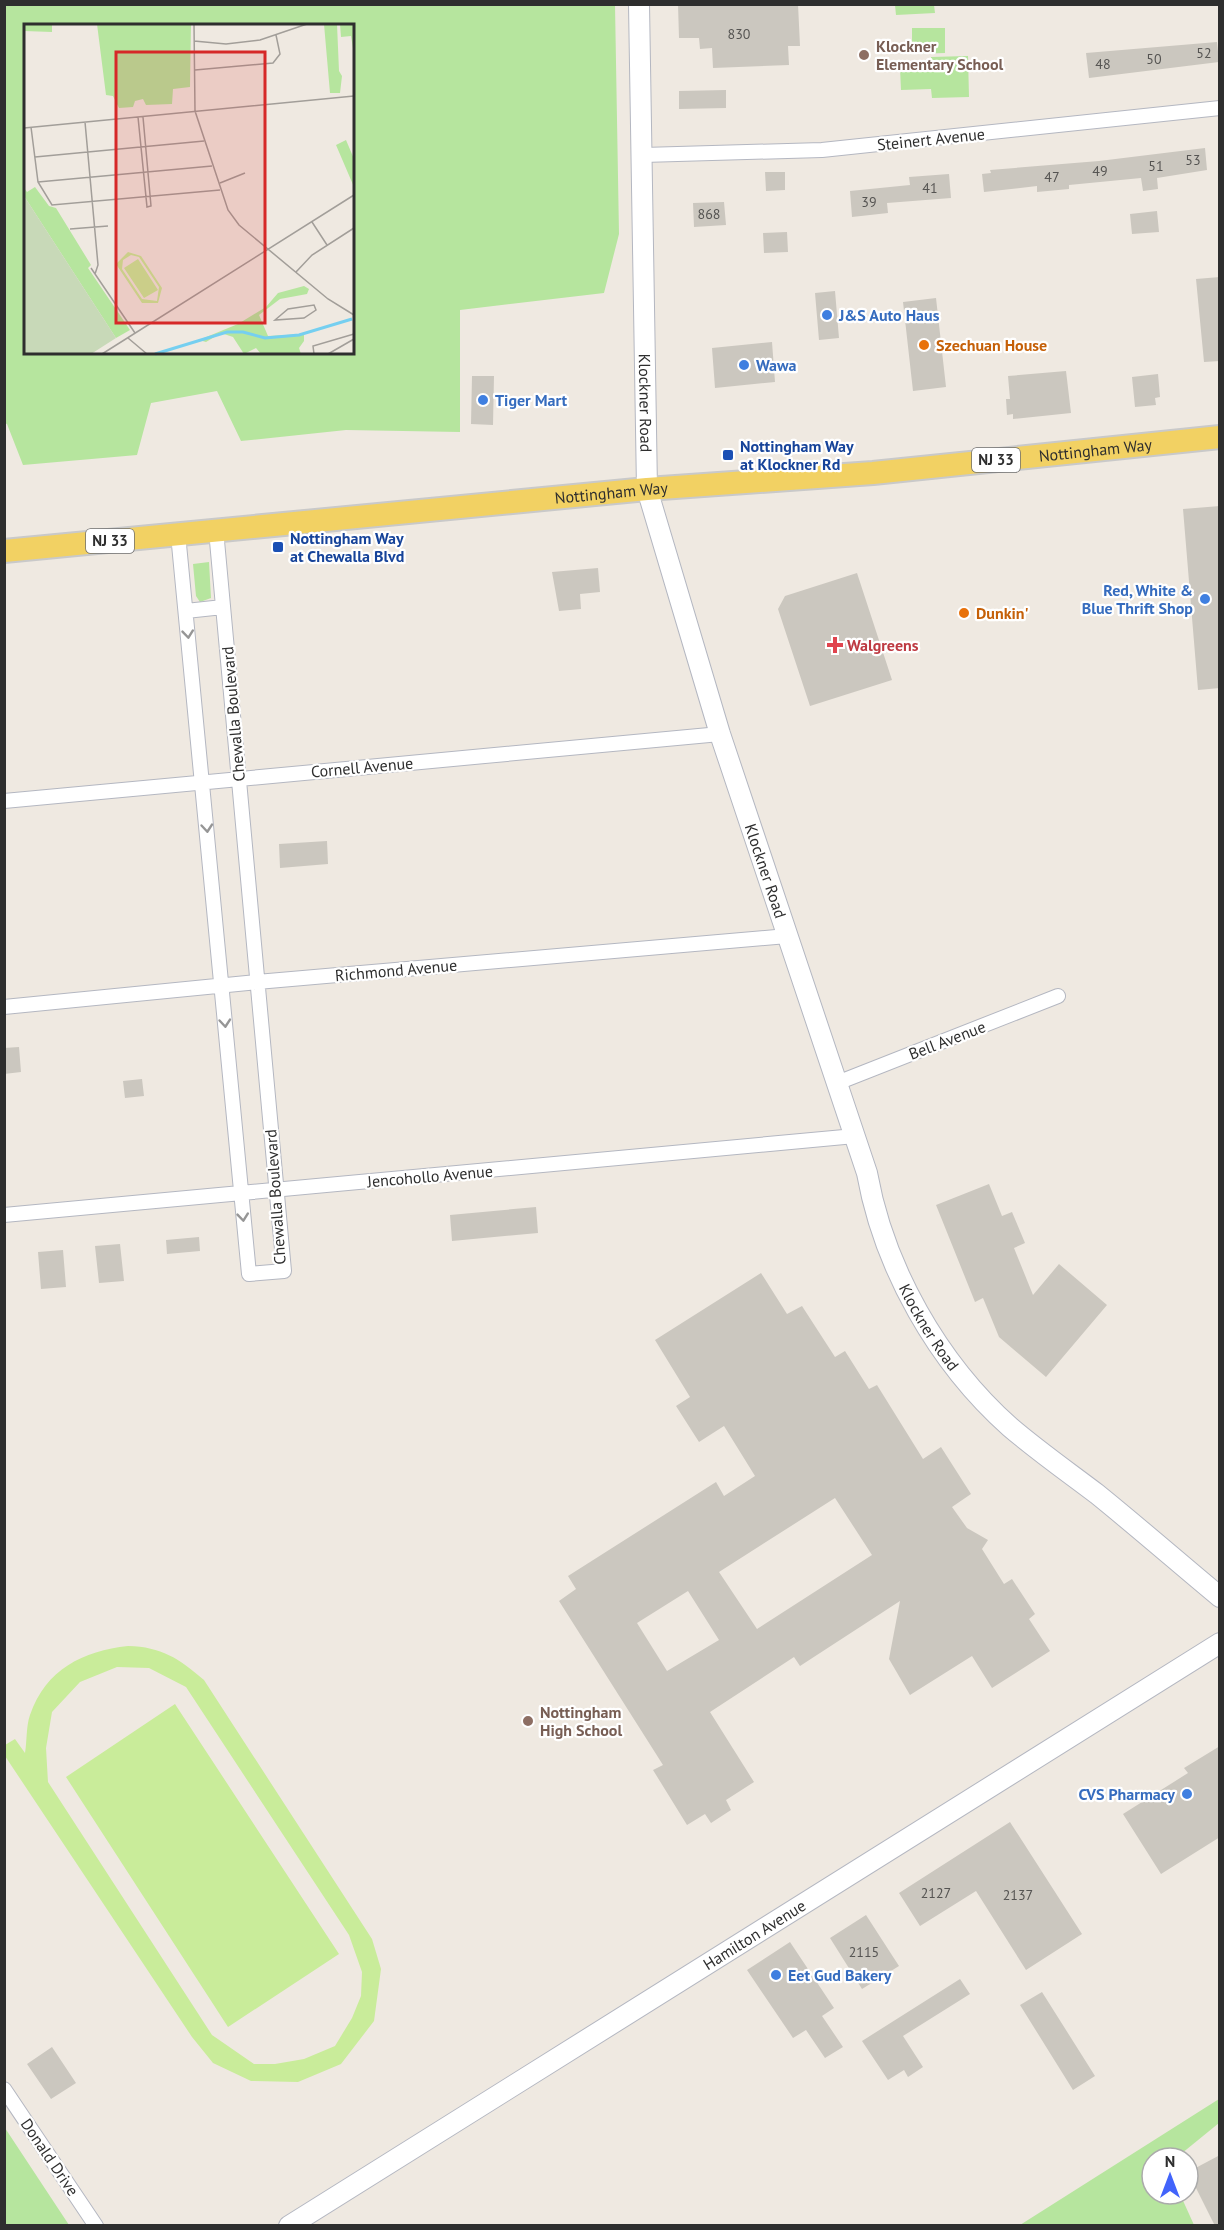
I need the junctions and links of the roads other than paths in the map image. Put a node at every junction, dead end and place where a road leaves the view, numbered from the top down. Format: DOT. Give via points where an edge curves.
graph roads {
  1 [pos="639,4"];
  2 [pos="1220,108"];
  3 [pos="643,155"];
  4 [pos="1220,436"];
  5 [pos="647,489"];
  6 [pos="216,530"];
  7 [pos="178,534"];
  8 [pos="4,551"];
  9 [pos="223,607"];
  10 [pos="186,611"];
  11 [pos="720,734"];
  12 [pos="239,778"];
  13 [pos="203,782"];
  14 [pos="4,801"];
  15 [pos="788,936"];
  16 [pos="257,982"];
  17 [pos="221,986"];
  18 [pos="1058,996"];
  19 [pos="4,1007"];
  20 [pos="837,1083"];
  21 [pos="855,1136"];
  22 [pos="276,1190"];
  23 [pos="241,1193"];
  24 [pos="4,1215"];
  25 [pos="1220,1597"];
  26 [pos="1220,1643"];
  27 [pos="4,2089"];
  28 [pos="96,2226"];
  29 [pos="289,2226"];
  1 -- 3 [label="main road, Klockner Road"];
  2 -- 3 [label="street, Steinert Avenue" via="822,150"];
  3 -- 5 [label="main road, Klockner Road"];
  4 -- 5 [label="main road, Nottingham Way / NJ 33" via="873,473"];
  5 -- 6 [label="main road, Nottingham Way / NJ 33"];
  5 -- 11 [label="main road, Klockner Road"];
  6 -- 7 [label="main road, Nottingham Way / NJ 33"];
  6 -- 9 [label="street, Chewalla Boulevard"];
  7 -- 8 [label="main road, Nottingham Way / NJ 33"];
  7 -- 10 [label="street, Chewalla Boulevard"];
  9 -- 10 [label="street"];
  9 -- 12 [label="street, Chewalla Boulevard"];
  10 -- 13 [label="street, Chewalla Boulevard, one-way"];
  11 -- 12 [label="street, Cornell Avenue"];
  11 -- 15 [label="main road, Klockner Road"];
  12 -- 13 [label="street, Cornell Avenue"];
  12 -- 16 [label="street, Chewalla Boulevard"];
  13 -- 14 [label="street, Cornell Avenue"];
  13 -- 17 [label="street, Chewalla Boulevard, one-way"];
  15 -- 16 [label="street, Richmond Avenue"];
  15 -- 20 [label="main road, Klockner Road"];
  16 -- 17 [label="street, Richmond Avenue"];
  16 -- 22 [label="street, Chewalla Boulevard"];
  17 -- 19 [label="street, Richmond Avenue"];
  17 -- 23 [label="street, Chewalla Boulevard, one-way"];
  18 -- 20 [label="street, Bell Avenue"];
  20 -- 21 [label="main road, Klockner Road"];
  21 -- 22 [label="street, Jencohollo Avenue"];
  21 -- 25 [label="main road, Klockner Road" via="881,1232 912,1303 945,1353 1010,1426"];
  22 -- 23 [label="street, Jencohollo Avenue"];
  23 -- 22 [label="street, Chewalla Boulevard, one-way" via="249,1274 284,1270"];
  23 -- 24 [label="street, Jencohollo Avenue"];
  26 -- 29 [label="main road, Hamilton Avenue"];
  27 -- 28 [label="street, Donald Drive"];
}
